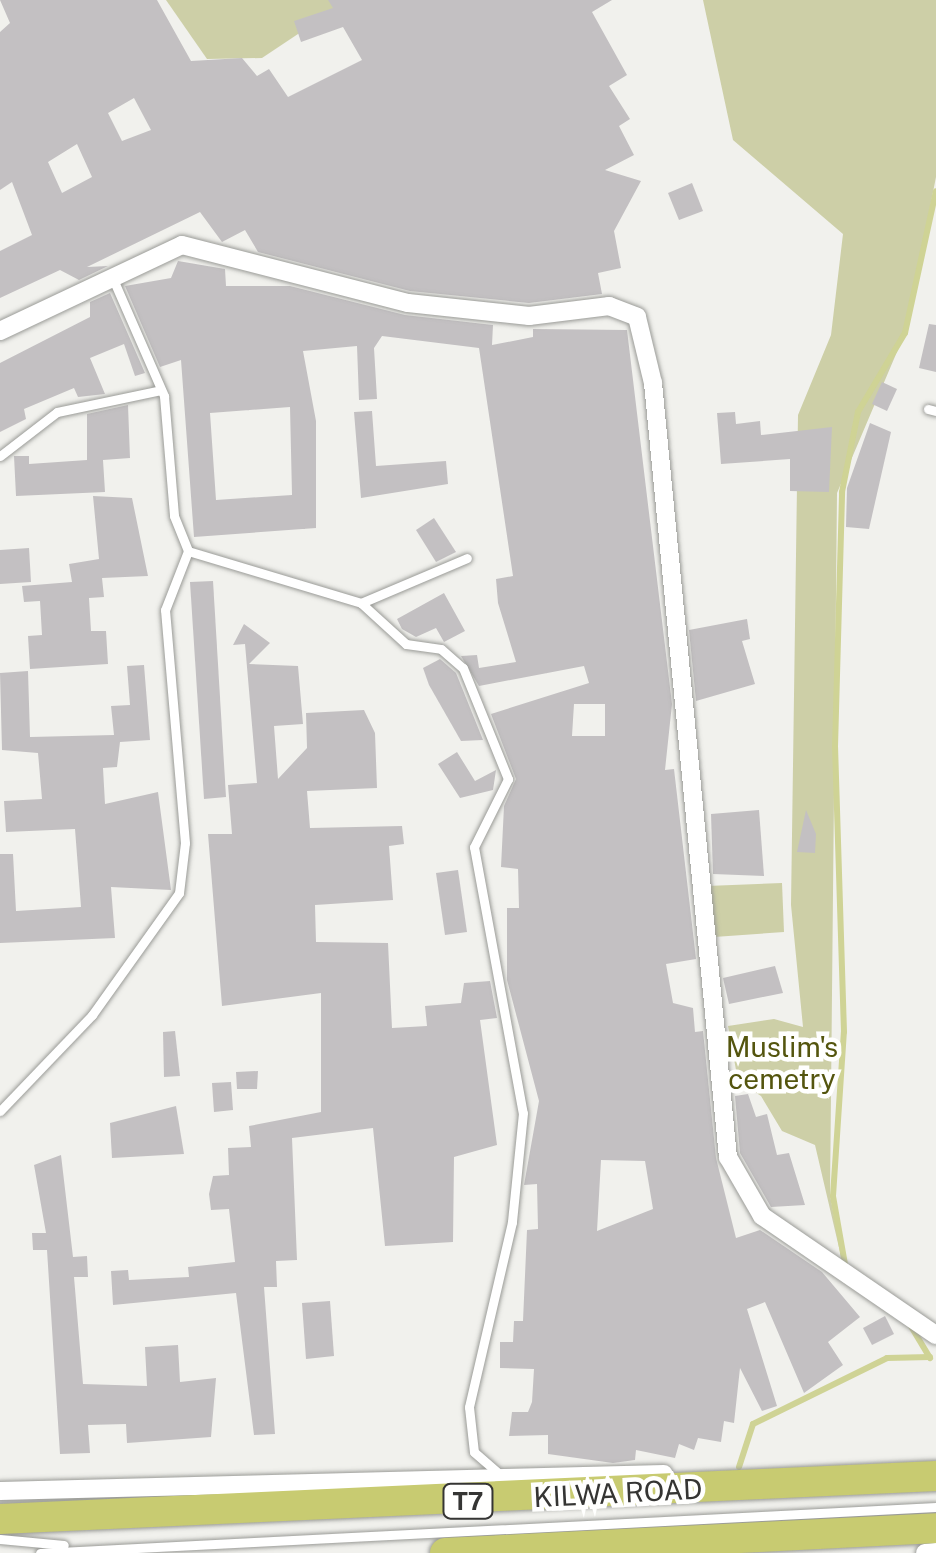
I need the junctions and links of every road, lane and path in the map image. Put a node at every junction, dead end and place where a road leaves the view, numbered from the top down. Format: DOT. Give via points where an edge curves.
graph roads {
  1 [pos="112,277"];
  2 [pos="0,330"];
  3 [pos="161,390"];
  4 [pos="0,456"];
  5 [pos="188,551"];
  6 [pos="467,558"];
  7 [pos="361,602"];
  8 [pos="0,1112"];
  9 [pos="936,1335"];
  10 [pos="936,1463"];
  11 [pos="936,1476"];
  12 [pos="513,1488"];
  13 [pos="0,1491"];
  14 [pos="936,1507"];
  15 [pos="0,1518"];
  16 [pos="936,1528"];
  17 [pos="0,1539"];
  18 [pos="738,1546"];
  19 [pos="82,1547"];
  20 [pos="936,1552"];
  21 [pos="40,1553"];
  22 [pos="444,1553"];
  23 [pos="925,1553"];
  1 -- 2 [label="street"];
  1 -- 3 [label="lane"];
  1 -- 9 [label="street" via="182,245 408,303 529,316 609,306 637,318 654,383 728,1157 762,1216"];
  3 -- 4 [label="lane" via="58,412"];
  3 -- 5 [label="lane" via="174,516"];
  5 -- 7 [label="lane"];
  5 -- 8 [label="lane" via="165,610 185,843 178,893 92,1015"];
  6 -- 7 [label="lane"];
  7 -- 12 [label="lane" via="406,644 442,650 463,668 508,779 479,825 474,861 523,1113 512,1222 469,1407 474,1452"];
  10 -- 12 [label="street"];
  11 -- 12 [label="highway, KILWA ROAD / T7"];
  12 -- 13 [label="street"];
  12 -- 15 [label="highway, KILWA ROAD / T7"];
  14 -- 19 [label="lane"];
  16 -- 18 [label="highway, KILWA ROAD / T7"];
  17 -- 19 [label="lane"];
  18 -- 22 [label="highway, KILWA ROAD / T7"];
  19 -- 21 [label="lane"];
  20 -- 23 [label="street"];
}
